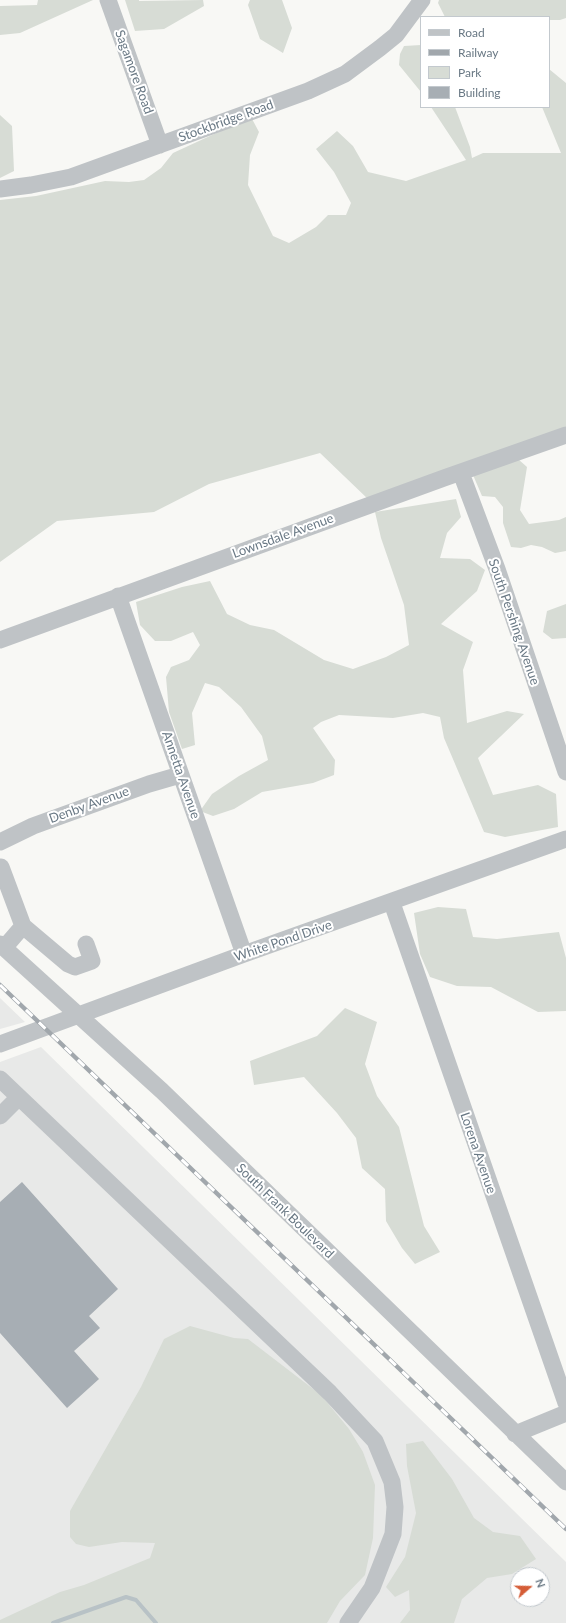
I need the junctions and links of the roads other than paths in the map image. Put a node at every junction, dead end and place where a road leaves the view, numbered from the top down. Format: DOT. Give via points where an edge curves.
graph roads {
  1 [pos="108,0"];
  2 [pos="422,0"];
  3 [pos="160,145"];
  4 [pos="0,189"];
  5 [pos="566,435"];
  6 [pos="461,473"];
  7 [pos="118,596"];
  8 [pos="0,640"];
  9 [pos="566,772"];
  10 [pos="180,775"];
  11 [pos="566,839"];
  12 [pos="0,842"];
  13 [pos="1,867"];
  14 [pos="392,903"];
  15 [pos="23,926"];
  16 [pos="86,944"];
  17 [pos="2,946"];
  18 [pos="244,954"];
  19 [pos="79,1015"];
  20 [pos="0,1044"];
  21 [pos="0,1079"];
  22 [pos="19,1097"];
  23 [pos="0,1116"];
  24 [pos="566,1403"];
  25 [pos="566,1413"];
  26 [pos="515,1434"];
  27 [pos="566,1482"];
  28 [pos="348,1623"];
  1 -- 3 [label="street, Sagamore Road"];
  2 -- 3 [label="street, Stockbridge Road" via="396,35 345,74 308,92"];
  3 -- 4 [label="street, Stockbridge Road" via="71,177"];
  5 -- 6 [label="street, Lownsdale Avenue"];
  6 -- 7 [label="street, Lownsdale Avenue"];
  6 -- 9 [label="street, South Pershing Avenue" via="497,569"];
  7 -- 8 [label="street, Lownsdale Avenue"];
  7 -- 10 [label="street, Annetta Avenue"];
  10 -- 12 [label="street, Denby Avenue" via="33,826"];
  10 -- 18 [label="street, Annetta Avenue"];
  11 -- 14 [label="street, White Pond Drive"];
  13 -- 15 [label="street"];
  14 -- 18 [label="street, White Pond Drive"];
  14 -- 24 [label="street, Lorena Avenue"];
  15 -- 16 [label="street" via="75,967 92,961"];
  15 -- 17 [label="street"];
  17 -- 19 [label="street, South Frank Boulevard"];
  18 -- 19 [label="street, White Pond Drive"];
  19 -- 20 [label="street, White Pond Drive"];
  19 -- 26 [label="street, South Frank Boulevard" via="162,1091"];
  21 -- 22 [label="street"];
  22 -- 23 [label="street"];
  22 -- 28 [label="street" via="330,1392 375,1441 392,1482 395,1507 393,1534 372,1588"];
  25 -- 26 [label="street"];
  26 -- 27 [label="street, South Frank Boulevard"];
}
